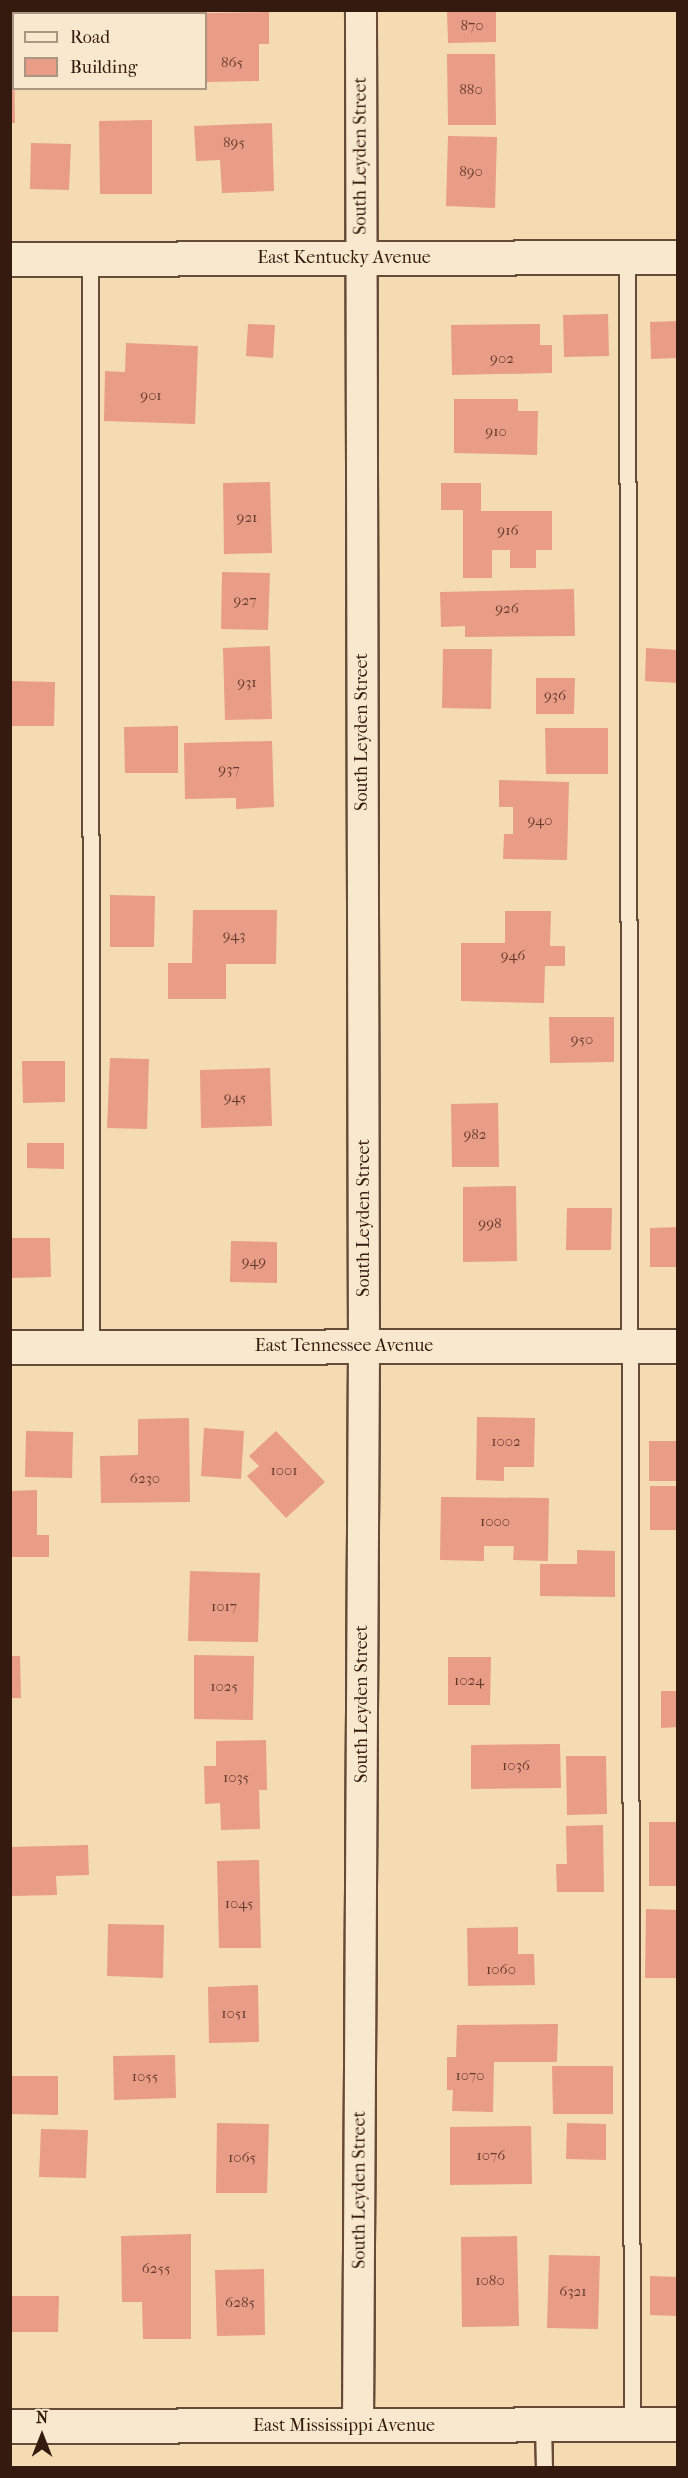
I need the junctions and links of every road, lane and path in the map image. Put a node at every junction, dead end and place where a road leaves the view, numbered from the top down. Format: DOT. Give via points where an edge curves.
graph roads {
  1 [pos="361,10"];
  2 [pos="678,257"];
  3 [pos="90,258"];
  4 [pos="361,258"];
  5 [pos="627,258"];
  6 [pos="10,259"];
  7 [pos="628,1346"];
  8 [pos="678,1346"];
  9 [pos="10,1347"];
  10 [pos="91,1347"];
  11 [pos="364,1347"];
  12 [pos="543,2424"];
  13 [pos="632,2424"];
  14 [pos="678,2424"];
  15 [pos="10,2426"];
  16 [pos="358,2426"];
  17 [pos="544,2468"];
  1 -- 4 [label="street, South Leyden Street"];
  2 -- 5 [label="street, East Kentucky Avenue"];
  3 -- 4 [label="street, East Kentucky Avenue"];
  3 -- 6 [label="street, East Kentucky Avenue"];
  3 -- 10 [label="lane"];
  4 -- 5 [label="street, East Kentucky Avenue"];
  4 -- 11 [label="street, South Leyden Street"];
  5 -- 7 [label="lane"];
  7 -- 8 [label="street, East Tennessee Avenue"];
  7 -- 11 [label="street, East Tennessee Avenue"];
  7 -- 13 [label="lane"];
  9 -- 10 [label="street, East Tennessee Avenue"];
  10 -- 11 [label="street, East Tennessee Avenue"];
  11 -- 16 [label="street, South Leyden Street"];
  12 -- 13 [label="street, East Mississippi Avenue"];
  12 -- 16 [label="street, East Mississippi Avenue"];
  12 -- 17 [label="lane"];
  13 -- 14 [label="street, East Mississippi Avenue"];
  15 -- 16 [label="street, East Mississippi Avenue"];
}
